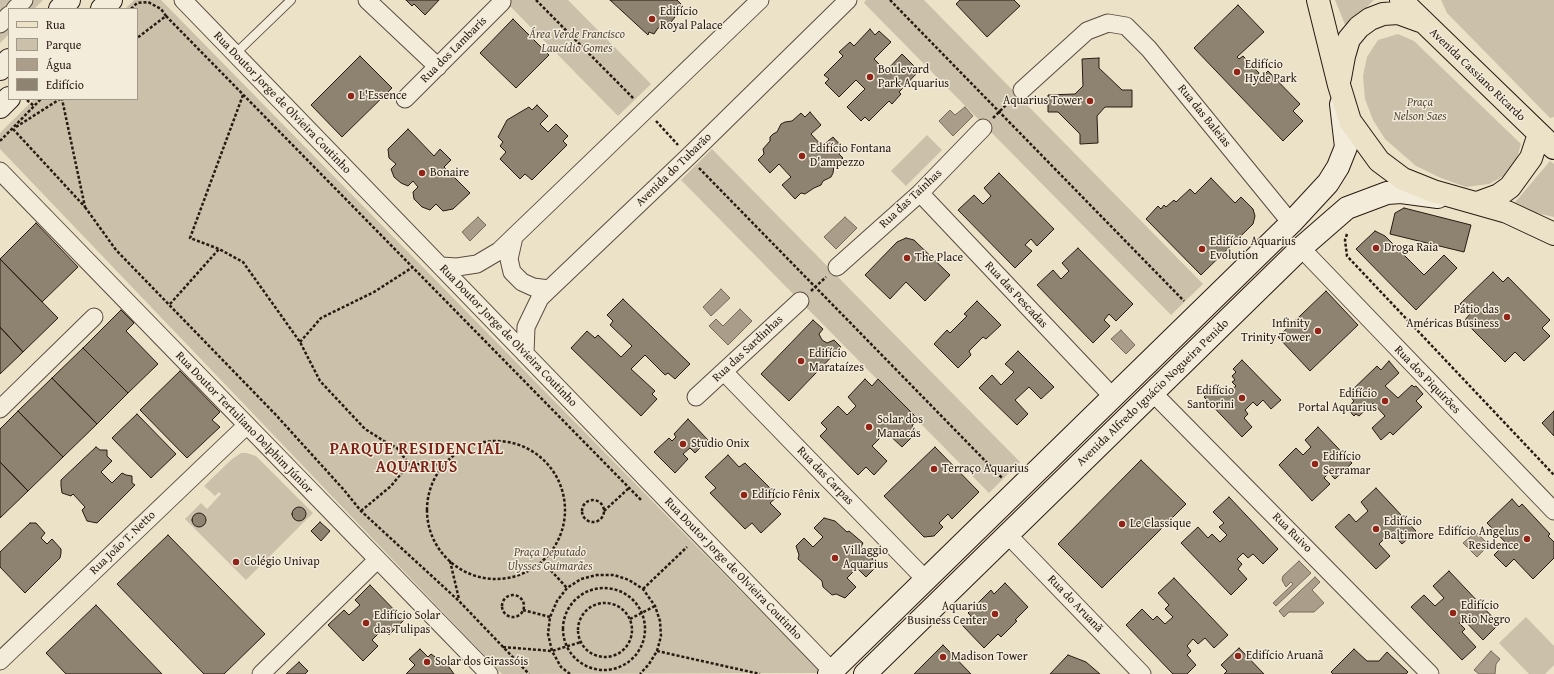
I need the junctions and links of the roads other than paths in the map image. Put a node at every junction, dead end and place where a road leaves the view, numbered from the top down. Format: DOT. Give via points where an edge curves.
graph roads {
  1 [pos="24,0"];
  2 [pos="69,0"];
  3 [pos="111,0"];
  4 [pos="183,0"];
  5 [pos="291,0"];
  6 [pos="367,0"];
  7 [pos="760,0"];
  8 [pos="848,0"];
  9 [pos="1318,0"];
  10 [pos="1401,0"];
  11 [pos="502,2"];
  12 [pos="16,8"];
  13 [pos="61,8"];
  14 [pos="103,8"];
  15 [pos="8,16"];
  16 [pos="1422,21"];
  17 [pos="0,24"];
  18 [pos="235,54"];
  19 [pos="8,61"];
  20 [pos="438,67"];
  21 [pos="0,69"];
  22 [pos="1339,85"];
  23 [pos="1022,90"];
  24 [pos="404,98"];
  25 [pos="8,99"];
  26 [pos="0,107"];
  27 [pos="983,128"];
  28 [pos="1549,137"];
  29 [pos="0,171"];
  30 [pos="920,193"];
  31 [pos="1477,203"];
  32 [pos="1291,223"];
  33 [pos="1554,234"];
  34 [pos="514,237"];
  35 [pos="1301,248"];
  36 [pos="1251,262"];
  37 [pos="441,266"];
  38 [pos="837,267"];
  39 [pos="1268,280"];
  40 [pos="549,289"];
  41 [pos="800,301"];
  42 [pos="94,317"];
  43 [pos="525,354"];
  44 [pos="1140,370"];
  45 [pos="724,372"];
  46 [pos="1153,393"];
  47 [pos="1112,396"];
  48 [pos="696,397"];
  49 [pos="0,409"];
  50 [pos="246,425"];
  51 [pos="1554,511"];
  52 [pos="1008,535"];
  53 [pos="377,560"];
  54 [pos="926,580"];
  55 [pos="0,661"];
  56 [pos="831,673"];
  57 [pos="261,674"];
  58 [pos="489,674"];
  59 [pos="865,674"];
  60 [pos="1142,674"];
  61 [pos="1430,674"];
  1 -- 12 [label="street"];
  2 -- 13 [label="street"];
  3 -- 14 [label="street"];
  4 -- 18 [label="street, Rua Doutor Jorge de Olvieira Coutinho"];
  5 -- 18 [label="lane"];
  6 -- 20 [label="street"];
  7 -- 34 [label="street"];
  8 -- 40 [label="street, Avenida do Tubarão"];
  9 -- 22 [label="main road"];
  10 -- 16 [label="main road, Avenida Cassiano Ricardo"];
  11 -- 20 [label="street, Rua dos Lambaris"];
  15 -- 17 [label="street"];
  16 -- 22 [label="main road" via="1398,13 1383,14 1359,27 1349,39"];
  16 -- 28 [label="main road, Avenida Cassiano Ricardo"];
  18 -- 37 [label="street, Rua Doutor Jorge de Olvieira Coutinho"];
  19 -- 21 [label="street"];
  20 -- 24 [label="street, Rua dos Lambaris"];
  22 -- 31 [label="main road" via="1350,121 1379,161 1403,179 1433,191"];
  22 -- 32 [label="street, Avenida Alfredo Ignácio Nogueira Penido" via="1346,147 1328,183"];
  23 -- 32 [label="street, Rua das Baleias" via="1087,31 1108,23 1126,26 1149,49"];
  25 -- 26 [label="street"];
  27 -- 30 [label="street, Rua das Tainhas"];
  28 -- 31 [label="main road" via="1510,187 1499,195"];
  29 -- 50 [label="street, Rua Doutor Tertuliano Delphim Júnior"];
  30 -- 38 [label="street, Rua das Tainhas"];
  30 -- 47 [label="street, Rua das Pescadas"];
  31 -- 33 [label="main road" via="1506,212"];
  31 -- 35 [label="street, Avenida Alfredo Ignácio Nogueira Penido" via="1401,192 1387,193 1347,208"];
  32 -- 36 [label="street, Avenida Alfredo Ignácio Nogueira Penido"];
  34 -- 37 [label="street" via="499,251 477,264"];
  34 -- 40 [label="street" via="509,259 512,272 522,282"];
  35 -- 39 [label="street, Avenida Alfredo Ignácio Nogueira Penido"];
  35 -- 51 [label="street, Rua dos Piquirões"];
  36 -- 39 [label="street"];
  36 -- 44 [label="street, Avenida Alfredo Ignácio Nogueira Penido"];
  37 -- 43 [label="street, Rua Doutor Jorge de Olvieira Coutinho"];
  39 -- 46 [label="street, Avenida Alfredo Ignácio Nogueira Penido"];
  40 -- 43 [label="street, Avenida do Tubarão" via="540,298 526,327"];
  41 -- 45 [label="street, Rua das Sardinhas"];
  42 -- 49 [label="street"];
  43 -- 56 [label="street, Rua Doutor Jorge de Olvieira Coutinho"];
  44 -- 46 [label="street"];
  44 -- 47 [label="street, Avenida Alfredo Ignácio Nogueira Penido"];
  45 -- 48 [label="street, Rua das Sardinhas"];
  45 -- 54 [label="street, Rua das Carpas"];
  46 -- 52 [label="street, Avenida Alfredo Ignácio Nogueira Penido"];
  46 -- 61 [label="street, Rua Ruivo"];
  47 -- 54 [label="street, Avenida Alfredo Ignácio Nogueira Penido"];
  50 -- 53 [label="street, Rua Doutor Tertuliano Delphim Júnior"];
  50 -- 55 [label="street, Rua João T. Netto"];
  52 -- 59 [label="street, Avenida Alfredo Ignácio Nogueira Penido"];
  52 -- 60 [label="street, Rua do Aruanã"];
  53 -- 57 [label="street"];
  53 -- 58 [label="street, Rua Doutor Tertuliano Delphim Júnior"];
  54 -- 56 [label="street, Avenida Alfredo Ignácio Nogueira Penido"];
}
